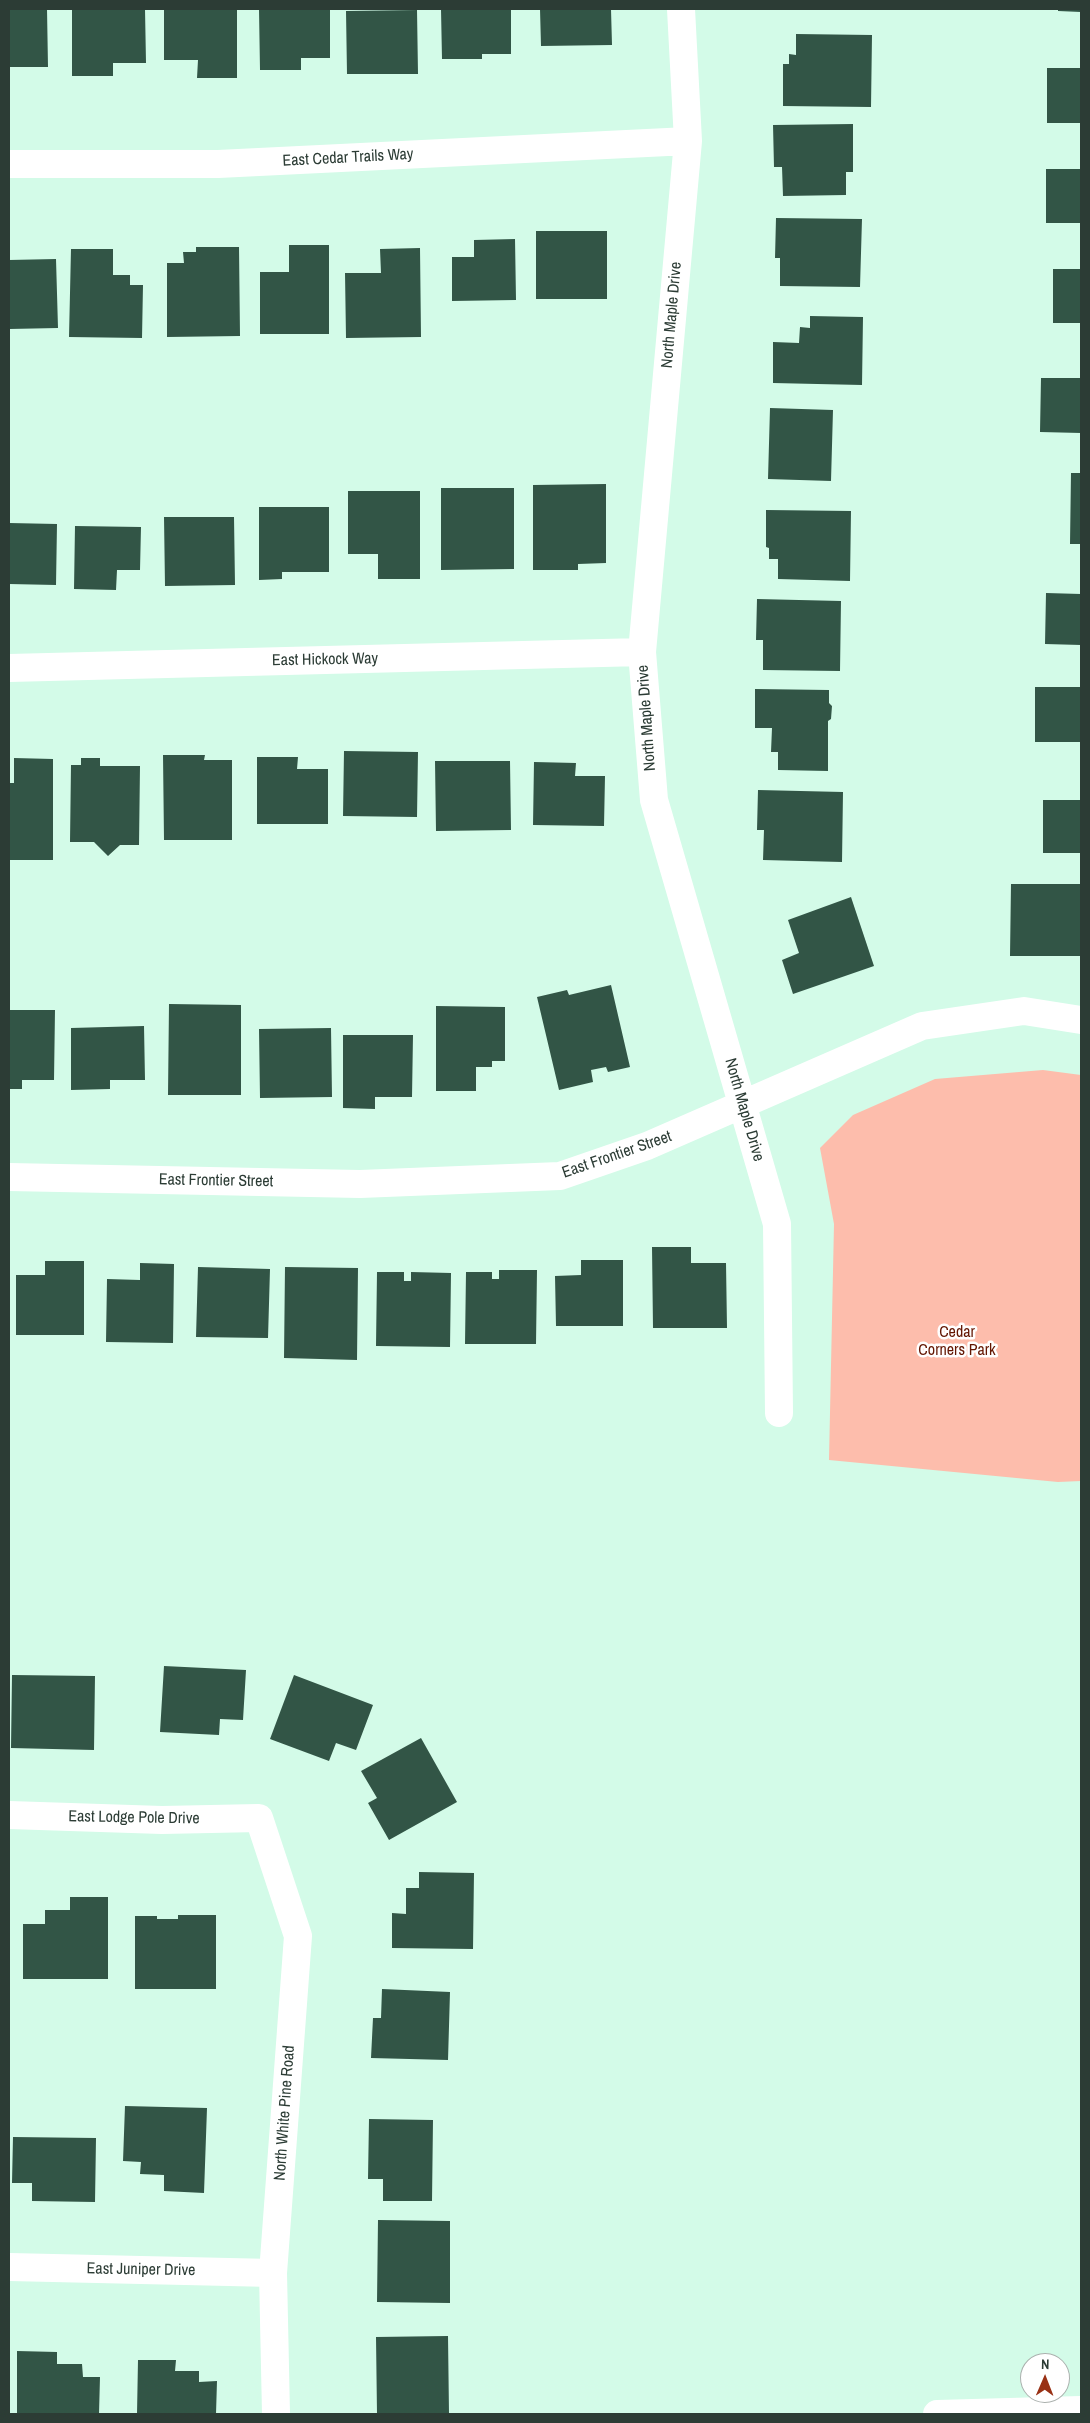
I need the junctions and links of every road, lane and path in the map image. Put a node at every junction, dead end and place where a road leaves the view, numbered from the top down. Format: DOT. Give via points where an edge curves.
graph roads {
  1 [pos="681,9"];
  2 [pos="688,141"];
  3 [pos="9,164"];
  4 [pos="642,652"];
  5 [pos="9,668"];
  6 [pos="1081,1020"];
  7 [pos="743,1104"];
  8 [pos="9,1177"];
  9 [pos="779,1413"];
  10 [pos="9,1815"];
  11 [pos="259,1818"];
  12 [pos="9,2267"];
  13 [pos="273,2273"];
  14 [pos="1081,2410"];
  15 [pos="276,2414"];
  16 [pos="937,2414"];
  1 -- 2 [label="street, North Maple Drive"];
  2 -- 3 [label="street, East Cedar Trails Way" via="218,164"];
  2 -- 4 [label="street, North Maple Drive"];
  4 -- 5 [label="street, East Hickock Way"];
  4 -- 7 [label="street, North Maple Drive" via="654,800"];
  6 -- 7 [label="street, East Frontier Street" via="1024,1011 922,1026"];
  7 -- 8 [label="street, East Frontier Street" via="647,1146 560,1176 360,1184"];
  7 -- 9 [label="street, North Maple Drive" via="777,1224"];
  10 -- 11 [label="street, East Lodge Pole Drive" via="162,1820"];
  11 -- 13 [label="street, North White Pine Road" via="298,1936"];
  12 -- 13 [label="street, East Juniper Drive"];
  13 -- 15 [label="street, North White Pine Road"];
  14 -- 16 [label="street"];
}
